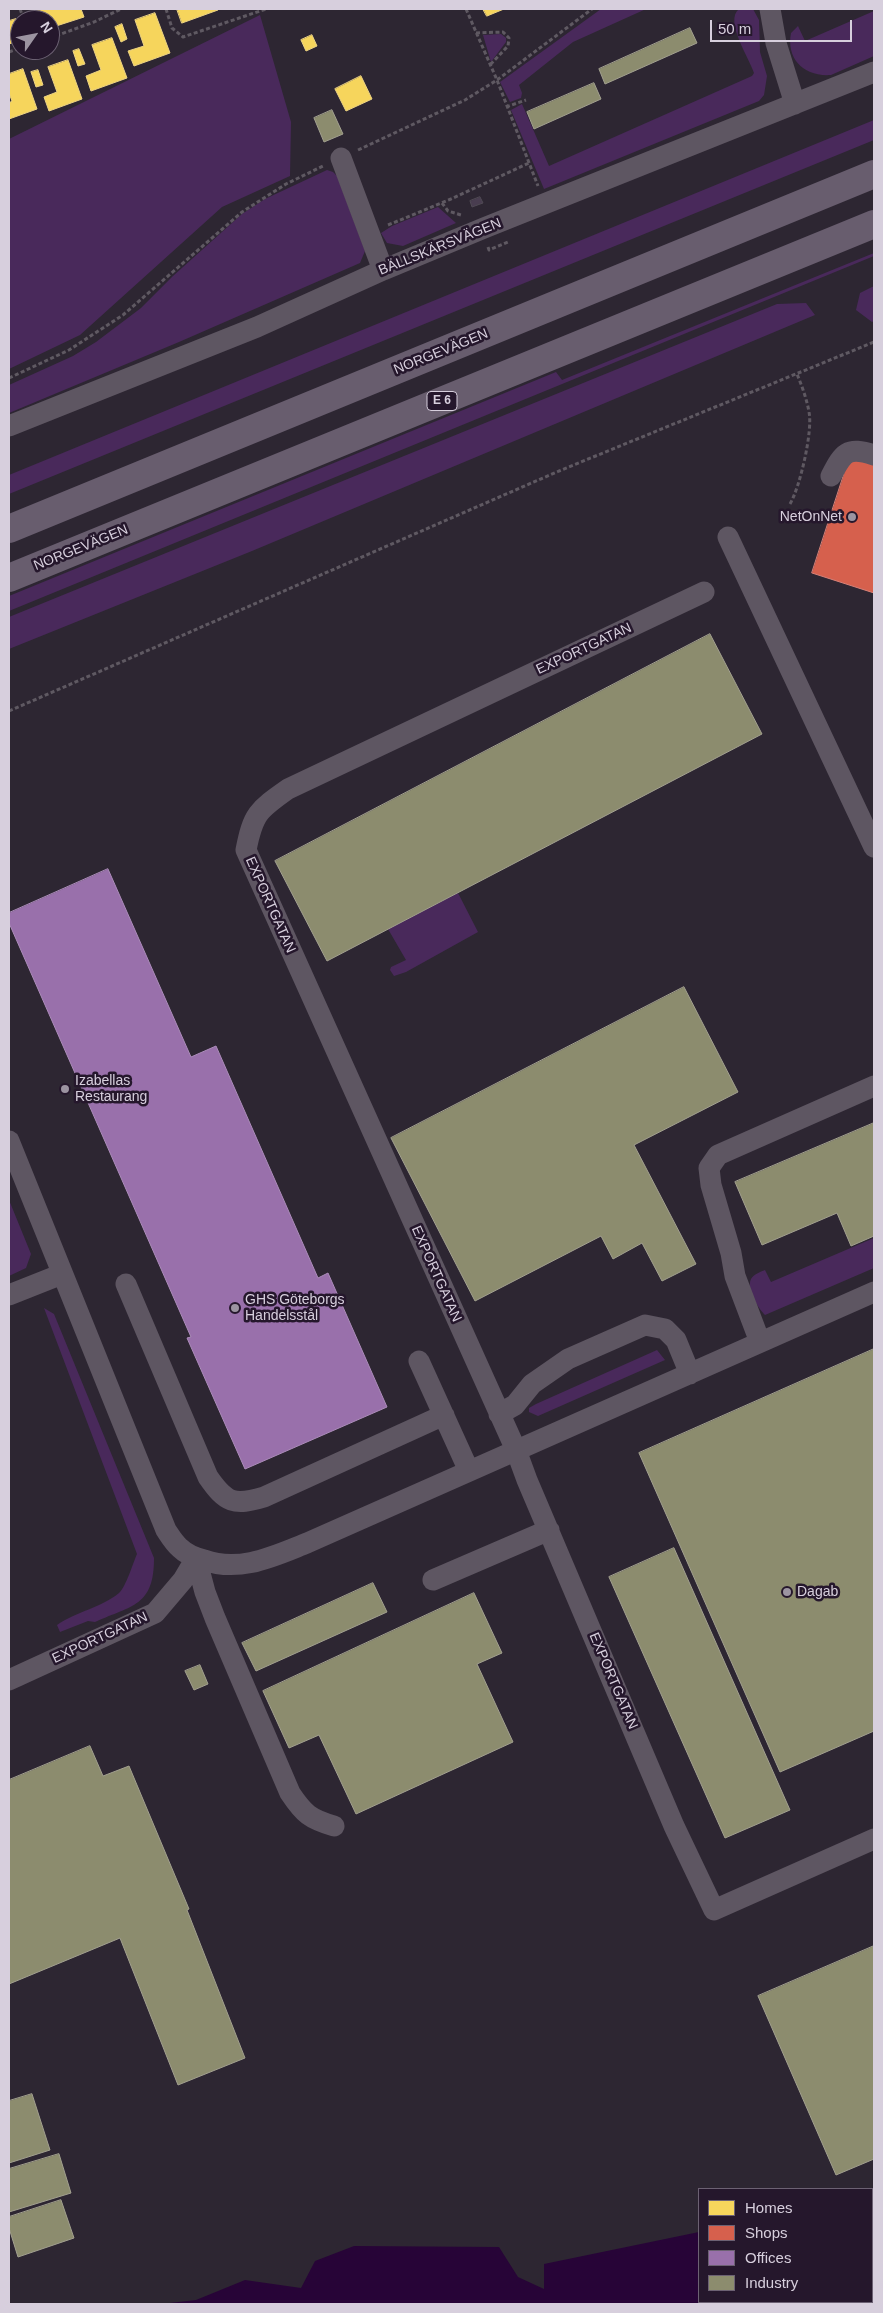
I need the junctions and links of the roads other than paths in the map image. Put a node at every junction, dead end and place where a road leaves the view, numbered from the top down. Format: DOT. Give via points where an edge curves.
graph roads {
  1 [pos="770,9"];
  2 [pos="874,72"];
  3 [pos="795,104"];
  4 [pos="341,158"];
  5 [pos="874,174"];
  6 [pos="874,224"];
  7 [pos="383,270"];
  8 [pos="9,426"];
  9 [pos="874,455"];
  10 [pos="830,476"];
  11 [pos="9,529"];
  12 [pos="728,536"];
  13 [pos="9,578"];
  14 [pos="704,592"];
  15 [pos="874,847"];
  16 [pos="874,1086"];
  17 [pos="9,1141"];
  18 [pos="62,1274"];
  19 [pos="126,1284"];
  20 [pos="874,1292"];
  21 [pos="9,1295"];
  22 [pos="760,1342"];
  23 [pos="419,1361"];
  24 [pos="690,1374"];
  25 [pos="499,1414"];
  26 [pos="444,1415"];
  27 [pos="516,1450"];
  28 [pos="469,1471"];
  29 [pos="550,1530"];
  30 [pos="196,1558"];
  31 [pos="433,1580"];
  32 [pos="9,1680"];
  33 [pos="334,1826"];
  34 [pos="874,1839"];
  1 -- 3 [label="street" via="776,43"];
  2 -- 3 [label="street, BÄLLSKÄRSVÄGEN"];
  3 -- 7 [label="street, BÄLLSKÄRSVÄGEN"];
  4 -- 7 [label="street"];
  5 -- 11 [label="highway, NORGEVÄGEN"];
  6 -- 13 [label="highway, NORGEVÄGEN / E 6"];
  7 -- 8 [label="street, BÄLLSKÄRSVÄGEN" via="257,326"];
  9 -- 10 [label="street" via="850,451 841,458"];
  12 -- 15 [label="street"];
  14 -- 25 [label="street, EXPORTGATAN" via="288,789 264,805 251,825 246,850 256,875"];
  16 -- 22 [label="street" via="718,1156 709,1168 710,1185 735,1276"];
  17 -- 18 [label="street"];
  18 -- 21 [label="street"];
  18 -- 30 [label="street" via="166,1530 180,1549"];
  19 -- 26 [label="street" via="208,1477 228,1500 246,1502 264,1497"];
  20 -- 22 [label="street"];
  22 -- 24 [label="street"];
  23 -- 26 [label="street"];
  24 -- 25 [label="street" via="676,1340 665,1329 645,1325 568,1359 532,1384 515,1405"];
  24 -- 27 [label="street"];
  25 -- 27 [label="street, EXPORTGATAN"];
  26 -- 28 [label="street"];
  27 -- 28 [label="street"];
  27 -- 29 [label="street, EXPORTGATAN"];
  28 -- 30 [label="street" via="308,1543 255,1563 214,1564"];
  29 -- 31 [label="street"];
  29 -- 34 [label="street, EXPORTGATAN" via="674,1826 714,1910"];
  30 -- 32 [label="street, EXPORTGATAN" via="156,1613"];
  30 -- 33 [label="street" via="215,1618 290,1793 315,1821"];
}
